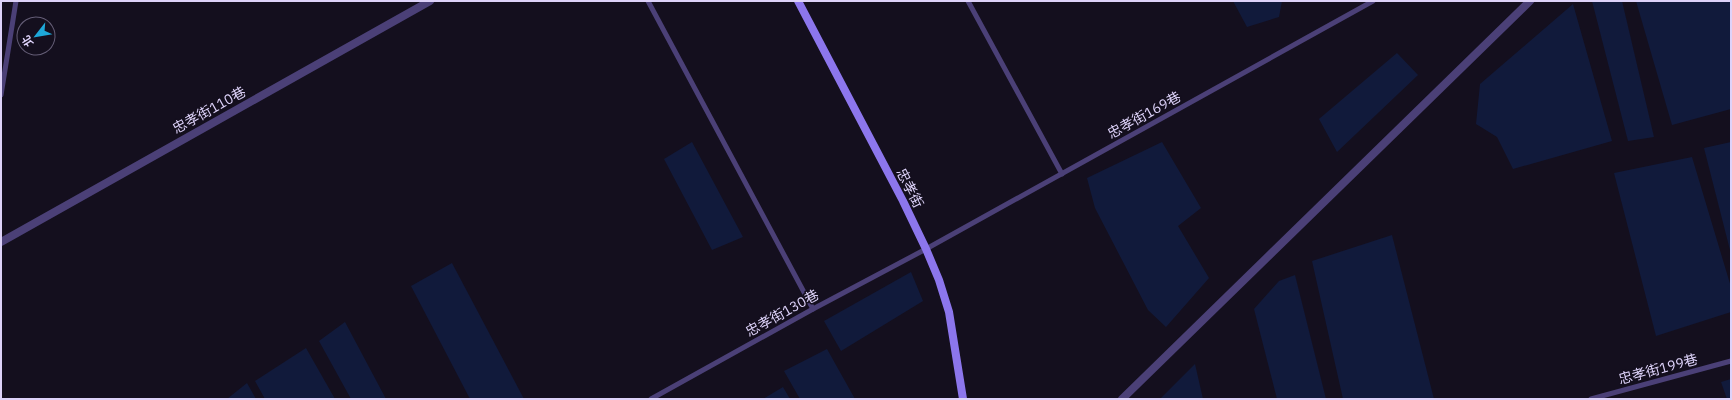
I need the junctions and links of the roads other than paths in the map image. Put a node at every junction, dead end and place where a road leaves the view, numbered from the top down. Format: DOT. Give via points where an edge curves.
graph roads {
  1 [pos="16,1"];
  2 [pos="430,1"];
  3 [pos="648,1"];
  4 [pos="798,1"];
  5 [pos="968,1"];
  6 [pos="1373,1"];
  7 [pos="1530,1"];
  8 [pos="1,95"];
  9 [pos="1062,174"];
  10 [pos="1,242"];
  11 [pos="926,249"];
  12 [pos="813,309"];
  13 [pos="1731,362"];
  14 [pos="651,399"];
  15 [pos="963,399"];
  16 [pos="1122,399"];
  17 [pos="1591,399"];
  1 -- 8 [label="lane"];
  2 -- 10 [label="street, 忠孝街110巷"];
  3 -- 12 [label="lane"];
  4 -- 11 [label="street, 忠孝街"];
  5 -- 9 [label="lane"];
  6 -- 9 [label="lane, 忠孝街169巷"];
  7 -- 16 [label="street"];
  9 -- 11 [label="lane, 忠孝街169巷"];
  11 -- 12 [label="lane, 忠孝街130巷"];
  11 -- 15 [label="street, 忠孝街" via="946,296"];
  12 -- 14 [label="lane, 忠孝街130巷"];
  13 -- 17 [label="lane, 忠孝街199巷"];
}
